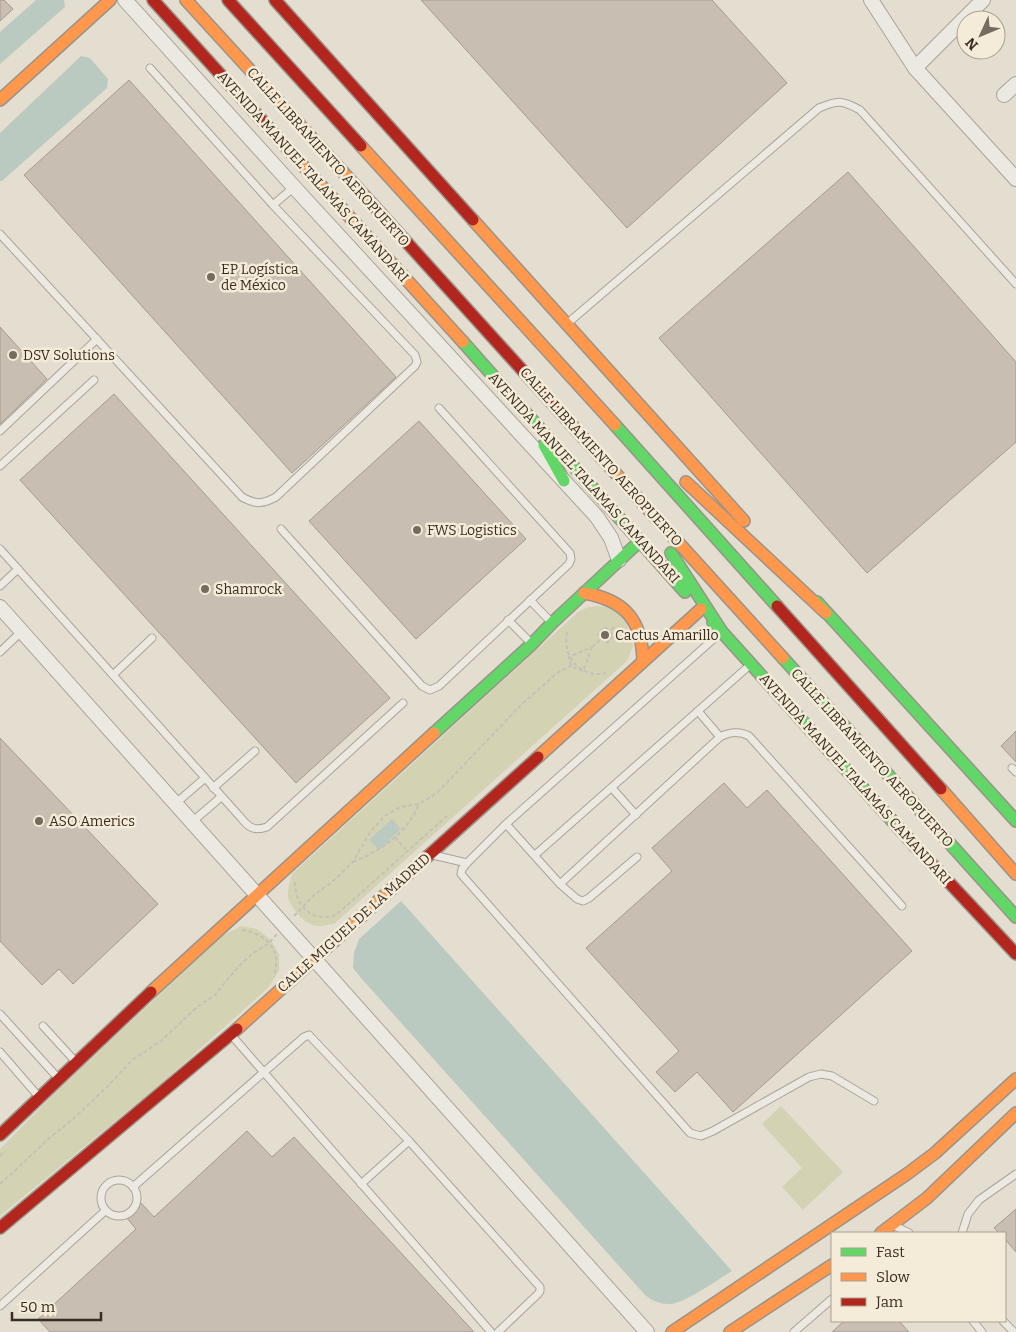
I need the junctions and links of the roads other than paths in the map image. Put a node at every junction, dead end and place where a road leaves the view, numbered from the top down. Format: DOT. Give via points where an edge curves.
graph roads {
  1 [pos="110,0"];
  2 [pos="125,0"];
  3 [pos="153,0"];
  4 [pos="186,0"];
  5 [pos="229,0"];
  6 [pos="275,0"];
  7 [pos="871,0"];
  8 [pos="983,0"];
  9 [pos="150,68"];
  10 [pos="915,68"];
  11 [pos="0,100"];
  12 [pos="1016,179"];
  13 [pos="294,187"];
  14 [pos="273,205"];
  15 [pos="0,234"];
  16 [pos="1016,284"];
  17 [pos="566,324"];
  18 [pos="97,339"];
  19 [pos="94,380"];
  20 [pos="518,403"];
  21 [pos="439,408"];
  22 [pos="614,424"];
  23 [pos="0,431"];
  24 [pos="0,466"];
  25 [pos="564,481"];
  26 [pos="629,488"];
  27 [pos="281,529"];
  28 [pos="640,541"];
  29 [pos="0,549"];
  30 [pos="619,560"];
  31 [pos="18,570"];
  32 [pos="0,586"];
  33 [pos="584,593"];
  34 [pos="530,600"];
  35 [pos="0,607"];
  36 [pos="701,609"];
  37 [pos="826,613"];
  38 [pos="508,620"];
  39 [pos="552,623"];
  40 [pos="22,632"];
  41 [pos="722,632"];
  42 [pos="152,638"];
  43 [pos="532,644"];
  44 [pos="0,652"];
  45 [pos="643,661"];
  46 [pos="751,664"];
  47 [pos="113,676"];
  48 [pos="402,703"];
  49 [pos="698,711"];
  50 [pos="720,737"];
  51 [pos="255,751"];
  52 [pos="205,778"];
  53 [pos="213,788"];
  54 [pos="612,788"];
  55 [pos="221,797"];
  56 [pos="175,804"];
  57 [pos="636,815"];
  58 [pos="1016,821"];
  59 [pos="192,822"];
  60 [pos="506,824"];
  61 [pos="431,854"];
  62 [pos="535,855"];
  63 [pos="637,857"];
  64 [pos="467,863"];
  65 [pos="1016,874"];
  66 [pos="560,884"];
  67 [pos="255,893"];
  68 [pos="902,906"];
  69 [pos="1015,916"];
  70 [pos="1016,954"];
  71 [pos="314,959"];
  72 [pos="0,1014"];
  73 [pos="43,1026"];
  74 [pos="231,1035"];
  75 [pos="0,1052"];
  76 [pos="75,1062"];
  77 [pos="264,1072"];
  78 [pos="58,1078"];
  79 [pos="1016,1079"];
  80 [pos="39,1097"];
  81 [pos="874,1101"];
  82 [pos="1014,1116"];
  83 [pos="0,1135"];
  84 [pos="409,1141"];
  85 [pos="1016,1174"];
  86 [pos="361,1184"];
  87 [pos="133,1187"];
  88 [pos="105,1211"];
  89 [pos="0,1228"];
  90 [pos="887,1230"];
  91 [pos="901,1232"];
  92 [pos="962,1232"];
  93 [pos="831,1266"];
  94 [pos="831,1301"];
  95 [pos="0,1306"];
  96 [pos="973,1322"];
  97 [pos="1004,1322"];
  98 [pos="491,1332"];
  99 [pos="498,1332"];
  100 [pos="646,1332"];
  101 [pos="672,1332"];
  102 [pos="730,1332"];
  103 [pos="794,1332"];
  104 [pos="982,1332"];
  105 [pos="1014,1332"];
  1 -- 11 [label="main road"];
  2 -- 13 [label="street"];
  3 -- 20 [label="main road, AVENIDA MANUEL TALAMAS CAMANDARI"];
  4 -- 26 [label="main road, CALLE LIBRAMIENTO AEROPUERTO"];
  5 -- 22 [label="main road"];
  6 -- 17 [label="main road"];
  7 -- 10 [label="street"];
  8 -- 10 [label="street"];
  9 -- 14 [label="lane"];
  10 -- 12 [label="street"];
  13 -- 14 [label="lane"];
  13 -- 25 [label="street"];
  14 -- 18 [label="lane" via="418,358 412,368 276,497 259,504 242,498"];
  15 -- 18 [label="lane"];
  16 -- 17 [label="lane" via="860,110 845,102 833,102 819,108"];
  17 -- 37 [label="main road"];
  18 -- 23 [label="lane"];
  19 -- 24 [label="lane"];
  20 -- 25 [label="main road"];
  20 -- 28 [label="main road, AVENIDA MANUEL TALAMAS CAMANDARI"];
  21 -- 34 [label="lane" via="570,553 569,564"];
  22 -- 37 [label="main road" via="696,491"];
  22 -- 65 [label="main road"];
  25 -- 30 [label="street" via="597,517 611,538"];
  26 -- 41 [label="main road"];
  26 -- 69 [label="main road, CALLE LIBRAMIENTO AEROPUERTO"];
  27 -- 38 [label="lane" via="426,688 439,686"];
  28 -- 30 [label="main road"];
  28 -- 36 [label="main road, AVENIDA MANUEL TALAMAS CAMANDARI"];
  29 -- 31 [label="lane"];
  30 -- 33 [label="main road"];
  31 -- 32 [label="lane"];
  31 -- 47 [label="lane"];
  33 -- 39 [label="main road"];
  33 -- 45 [label="main road" via="609,598 628,613 641,636"];
  34 -- 38 [label="lane"];
  34 -- 39 [label="lane"];
  35 -- 40 [label="street"];
  36 -- 41 [label="main road, AVENIDA MANUEL TALAMAS CAMANDARI"];
  36 -- 45 [label="main road, CALLE MIGUEL DE LA MADRID"];
  37 -- 58 [label="main road"];
  38 -- 43 [label="lane"];
  39 -- 43 [label="main road"];
  40 -- 44 [label="lane"];
  40 -- 56 [label="street"];
  41 -- 46 [label="main road, AVENIDA MANUEL TALAMAS CAMANDARI"];
  41 -- 60 [label="lane"];
  42 -- 47 [label="lane"];
  43 -- 67 [label="main road"];
  45 -- 61 [label="main road, CALLE MIGUEL DE LA MADRID"];
  46 -- 49 [label="lane"];
  46 -- 70 [label="main road, AVENIDA MANUEL TALAMAS CAMANDARI"];
  47 -- 52 [label="lane"];
  48 -- 55 [label="lane" via="266,827 249,827"];
  49 -- 50 [label="lane"];
  49 -- 54 [label="lane"];
  50 -- 57 [label="lane"];
  50 -- 68 [label="lane" via="734,733 749,736"];
  51 -- 53 [label="lane"];
  52 -- 53 [label="lane"];
  52 -- 56 [label="lane"];
  53 -- 55 [label="lane"];
  54 -- 57 [label="lane"];
  54 -- 62 [label="lane"];
  55 -- 59 [label="lane"];
  56 -- 59 [label="street"];
  57 -- 66 [label="lane"];
  59 -- 67 [label="street"];
  60 -- 62 [label="lane"];
  60 -- 64 [label="lane"];
  61 -- 64 [label="lane"];
  61 -- 71 [label="main road, CALLE MIGUEL DE LA MADRID"];
  62 -- 66 [label="lane"];
  63 -- 66 [label="lane" via="583,901"];
  64 -- 81 [label="lane" via="461,871 462,876 690,1133 701,1136 713,1132 810,1077 821,1074 832,1076"];
  67 -- 71 [label="street"];
  67 -- 76 [label="main road"];
  71 -- 74 [label="main road, CALLE MIGUEL DE LA MADRID"];
  71 -- 100 [label="street"];
  72 -- 78 [label="lane"];
  73 -- 76 [label="lane"];
  74 -- 77 [label="lane"];
  74 -- 89 [label="main road, CALLE MIGUEL DE LA MADRID"];
  75 -- 80 [label="lane"];
  76 -- 78 [label="main road"];
  77 -- 84 [label="lane" via="309,1035"];
  77 -- 86 [label="lane"];
  77 -- 87 [label="lane"];
  78 -- 80 [label="main road"];
  79 -- 101 [label="main road" via="907,1174"];
  80 -- 83 [label="main road"];
  82 -- 90 [label="main road" via="927,1198"];
  84 -- 86 [label="lane"];
  84 -- 99 [label="lane" via="540,1286 538,1294"];
  85 -- 92 [label="lane" via="979,1200 968,1214"];
  86 -- 98 [label="lane"];
  87 -- 88 [label="lane" via="137,1199 133,1210 122,1216"];
  87 -- 88 [label="lane" via="124,1180 107,1184 100,1200"];
  88 -- 95 [label="lane"];
  90 -- 91 [label="lane"];
  93 -- 102 [label="main road"];
  94 -- 103 [label="lane"];
  96 -- 104 [label="lane"];
  97 -- 105 [label="lane"];
}
